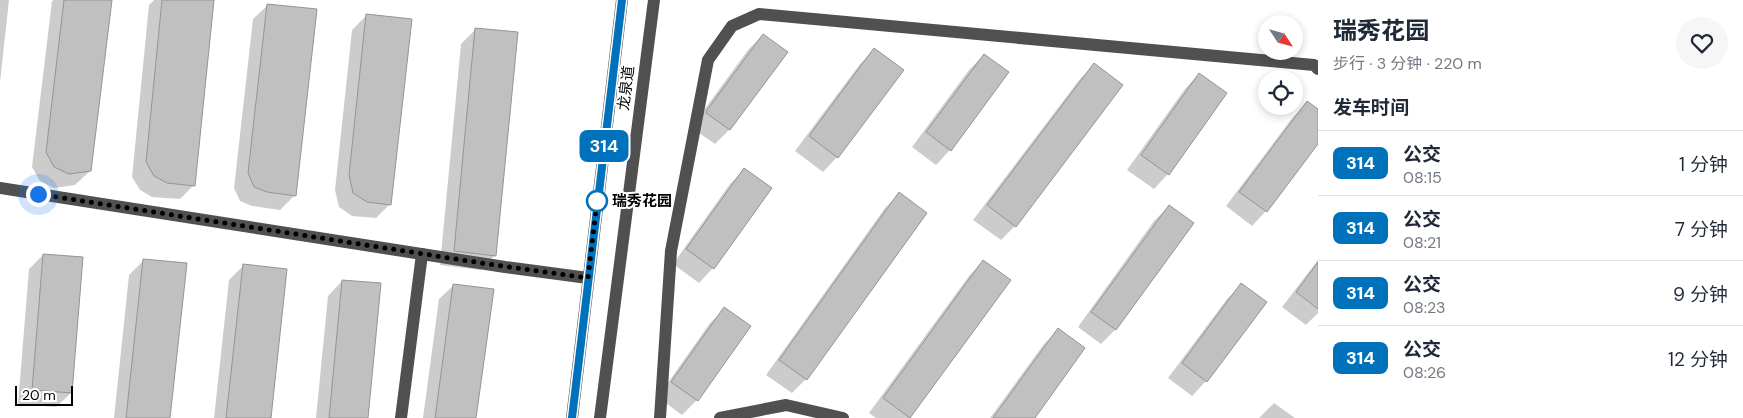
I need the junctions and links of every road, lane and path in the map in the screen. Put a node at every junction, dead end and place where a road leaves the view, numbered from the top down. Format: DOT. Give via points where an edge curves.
graph roads {
  1 [pos="622,0"];
  2 [pos="654,0"];
  3 [pos="1318,69"];
  4 [pos="0,188"];
  5 [pos="422,254"];
  6 [pos="588,278"];
  7 [pos="400,418"];
  8 [pos="572,418"];
  9 [pos="600,418"];
  10 [pos="660,418"];
  11 [pos="720,418"];
  12 [pos="843,418"];
  1 -- 6 [label="street, 龙泉道"];
  2 -- 9 [label="street, 龙泉道"];
  3 -- 10 [label="street" via="1304,64 759,14 732,26 708,60 671,252"];
  4 -- 5 [label="street"];
  5 -- 6 [label="street"];
  5 -- 7 [label="street"];
  6 -- 8 [label="street, 龙泉道"];
  11 -- 12 [label="street" via="786,405"];
}
